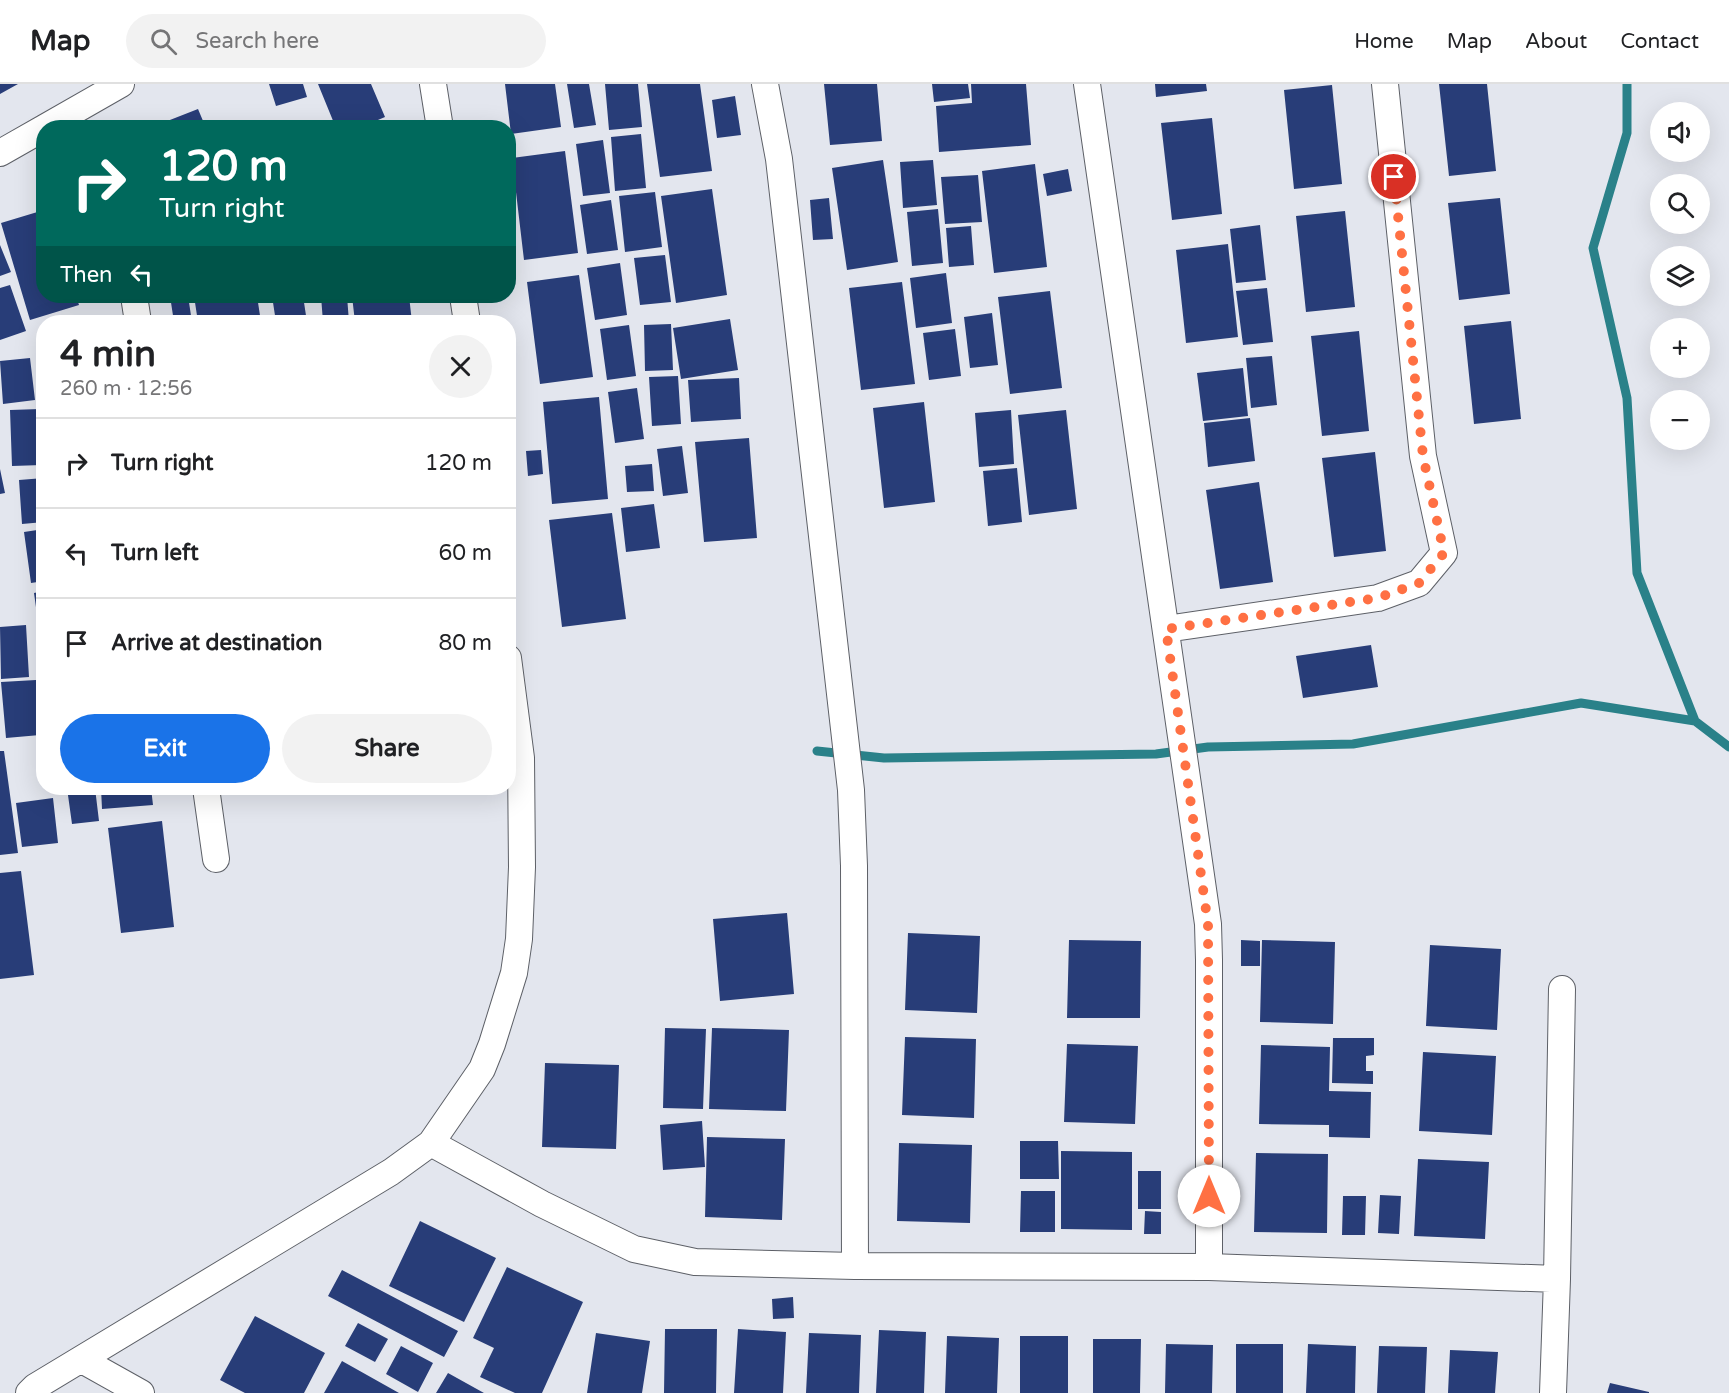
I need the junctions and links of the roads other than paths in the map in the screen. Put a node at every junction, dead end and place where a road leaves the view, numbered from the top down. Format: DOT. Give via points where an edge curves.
graph roads {
  1 [pos="121,84"];
  2 [pos="433,84"];
  3 [pos="765,84"];
  4 [pos="1087,84"];
  5 [pos="1385,84"];
  6 [pos="82,118"];
  7 [pos="439,120"];
  8 [pos="36,133"];
  9 [pos="0,153"];
  10 [pos="1166,629"];
  11 [pos="516,725"];
  12 [pos="207,795"];
  13 [pos="216,859"];
  14 [pos="1562,989"];
  15 [pos="431,1143"];
  16 [pos="855,1266"];
  17 [pos="1209,1267"];
  18 [pos="1557,1279"];
  19 [pos="82,1360"];
  20 [pos="29,1393"];
  21 [pos="141,1393"];
  22 [pos="1553,1393"];
  1 -- 6 [label="street"];
  2 -- 7 [label="street"];
  3 -- 16 [label="street" via="779,159 851,790"];
  4 -- 10 [label="street"];
  5 -- 10 [label="street" via="1423,456 1444,553 1419,583 1378,598"];
  8 -- 9 [label="street"];
  10 -- 17 [label="street" via="1208,924"];
  11 -- 15 [label="street" via="522,867 514,973 482,1069"];
  12 -- 13 [label="street"];
  14 -- 18 [label="street"];
  15 -- 16 [label="street" via="634,1249 695,1262"];
  15 -- 19 [label="street" via="391,1172"];
  16 -- 17 [label="street"];
  17 -- 18 [label="street"];
  18 -- 22 [label="street"];
  19 -- 20 [label="street"];
  19 -- 21 [label="street"];
}
